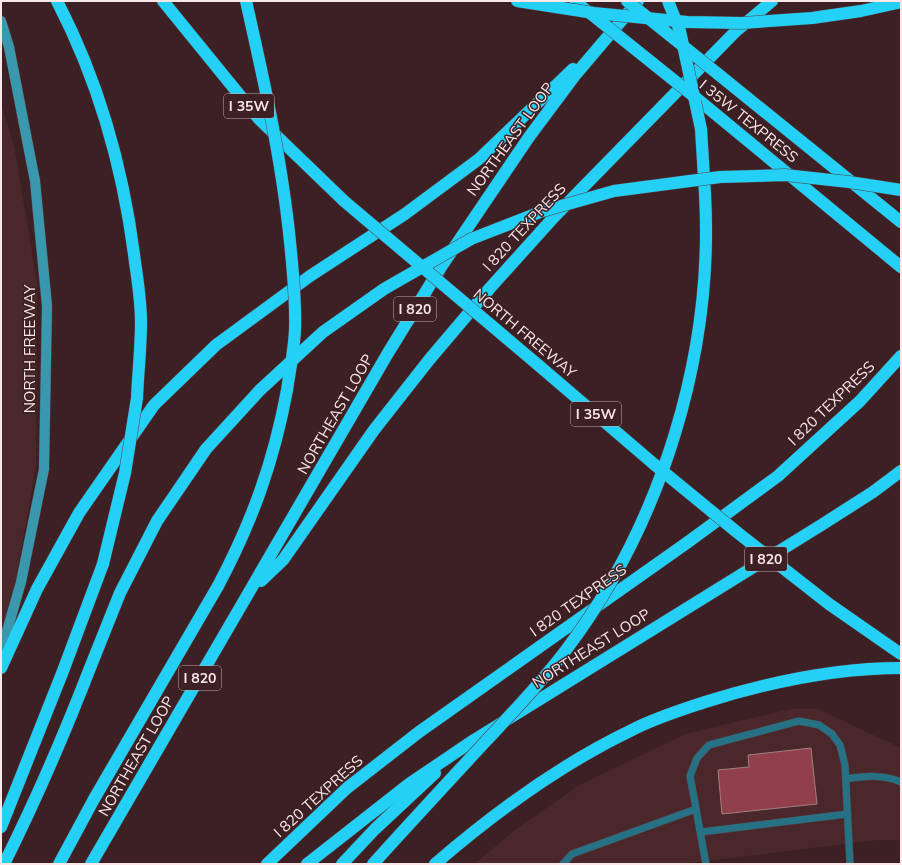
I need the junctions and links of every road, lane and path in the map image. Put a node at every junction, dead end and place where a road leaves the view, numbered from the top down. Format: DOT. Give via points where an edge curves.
graph roads {
  1 [pos="57,1"];
  2 [pos="163,1"];
  3 [pos="246,1"];
  4 [pos="516,1"];
  5 [pos="575,1"];
  6 [pos="626,1"];
  7 [pos="638,1"];
  8 [pos="668,1"];
  9 [pos="772,1"];
  10 [pos="901,2"];
  11 [pos="1,21"];
  12 [pos="602,44"];
  13 [pos="901,190"];
  14 [pos="901,222"];
  15 [pos="901,268"];
  16 [pos="901,356"];
  17 [pos="901,470"];
  18 [pos="251,591"];
  19 [pos="1,652"];
  20 [pos="901,654"];
  21 [pos="1,668"];
  22 [pos="901,668"];
  23 [pos="474,740"];
  24 [pos="846,779"];
  25 [pos="901,782"];
  26 [pos="696,809"];
  27 [pos="847,814"];
  28 [pos="1,827"];
  29 [pos="700,832"];
  30 [pos="4,864"];
  31 [pos="60,864"];
  32 [pos="91,864"];
  33 [pos="267,864"];
  34 [pos="307,864"];
  35 [pos="342,864"];
  36 [pos="373,864"];
  37 [pos="435,864"];
  38 [pos="562,864"];
  39 [pos="706,864"];
  40 [pos="850,864"];
  1 -- 28 [label="highway, bridge" via="91,76 125,201 132,237 141,322 136,398 125,473 103,564"];
  2 -- 20 [label="highway, NORTH FREEWAY / I 35W, bridge" via="259,119 344,201 738,533 829,604"];
  3 -- 31 [label="highway, bridge" via="269,102 284,189 293,277 295,330 286,395 270,464 249,522 218,586 94,799"];
  4 -- 10 [label="highway, bridge" via="594,13 687,22 812,18"];
  5 -- 15 [label="highway, I 35W TEXPRESS, bridge"];
  6 -- 14 [label="highway, I 35W TEXPRESS, bridge"];
  7 -- 12 [label="highway, NORTHEAST LOOP / I 820"];
  8 -- 36 [label="highway, bridge" via="680,31 701,129 707,262 698,332 687,387 657,486 622,562 565,652 521,704"];
  9 -- 18 [label="highway, I 820 TEXPRESS" via="735,32 554,216 490,288 374,430 283,560"];
  11 -- 19 [label="main road, NORTH FREEWAY" via="9,47 35,181 47,306 44,469 21,582"];
  12 -- 18 [label="highway, NORTHEAST LOOP / I 820" via="529,137 441,266"];
  12 -- 21 [label="highway" via="479,159 405,214 310,276 216,345 154,405 79,513 37,589"];
  13 -- 30 [label="highway, bridge" via="785,175 720,177 614,191 543,210 470,239 384,289 323,332 260,390 206,450 157,521 120,593 60,744 31,811"];
  16 -- 33 [label="highway, I 820 TEXPRESS" via="860,401 778,476 419,732 347,788"];
  17 -- 23 [label="highway, NORTHEAST LOOP / I 820" via="873,492 823,524"];
  18 -- 32 [label="highway, NORTHEAST LOOP / I 820"];
  22 -- 37 [label="highway" via="864,668 753,687 633,729 586,754 518,798"];
  23 -- 34 [label="highway, NORTHEAST LOOP / I 820" via="409,784"];
  23 -- 35 [label="highway" via="416,790"];
  24 -- 25 [label="lane" via="871,776 889,777"];
  24 -- 26 [label="lane" via="840,745 832,734 819,725 799,721 709,745 697,758 690,776"];
  24 -- 27 [label="lane"];
  26 -- 29 [label="lane"];
  26 -- 38 [label="lane" via="572,854"];
  27 -- 29 [label="lane"];
  27 -- 40 [label="lane"];
  29 -- 39 [label="lane"];
}
